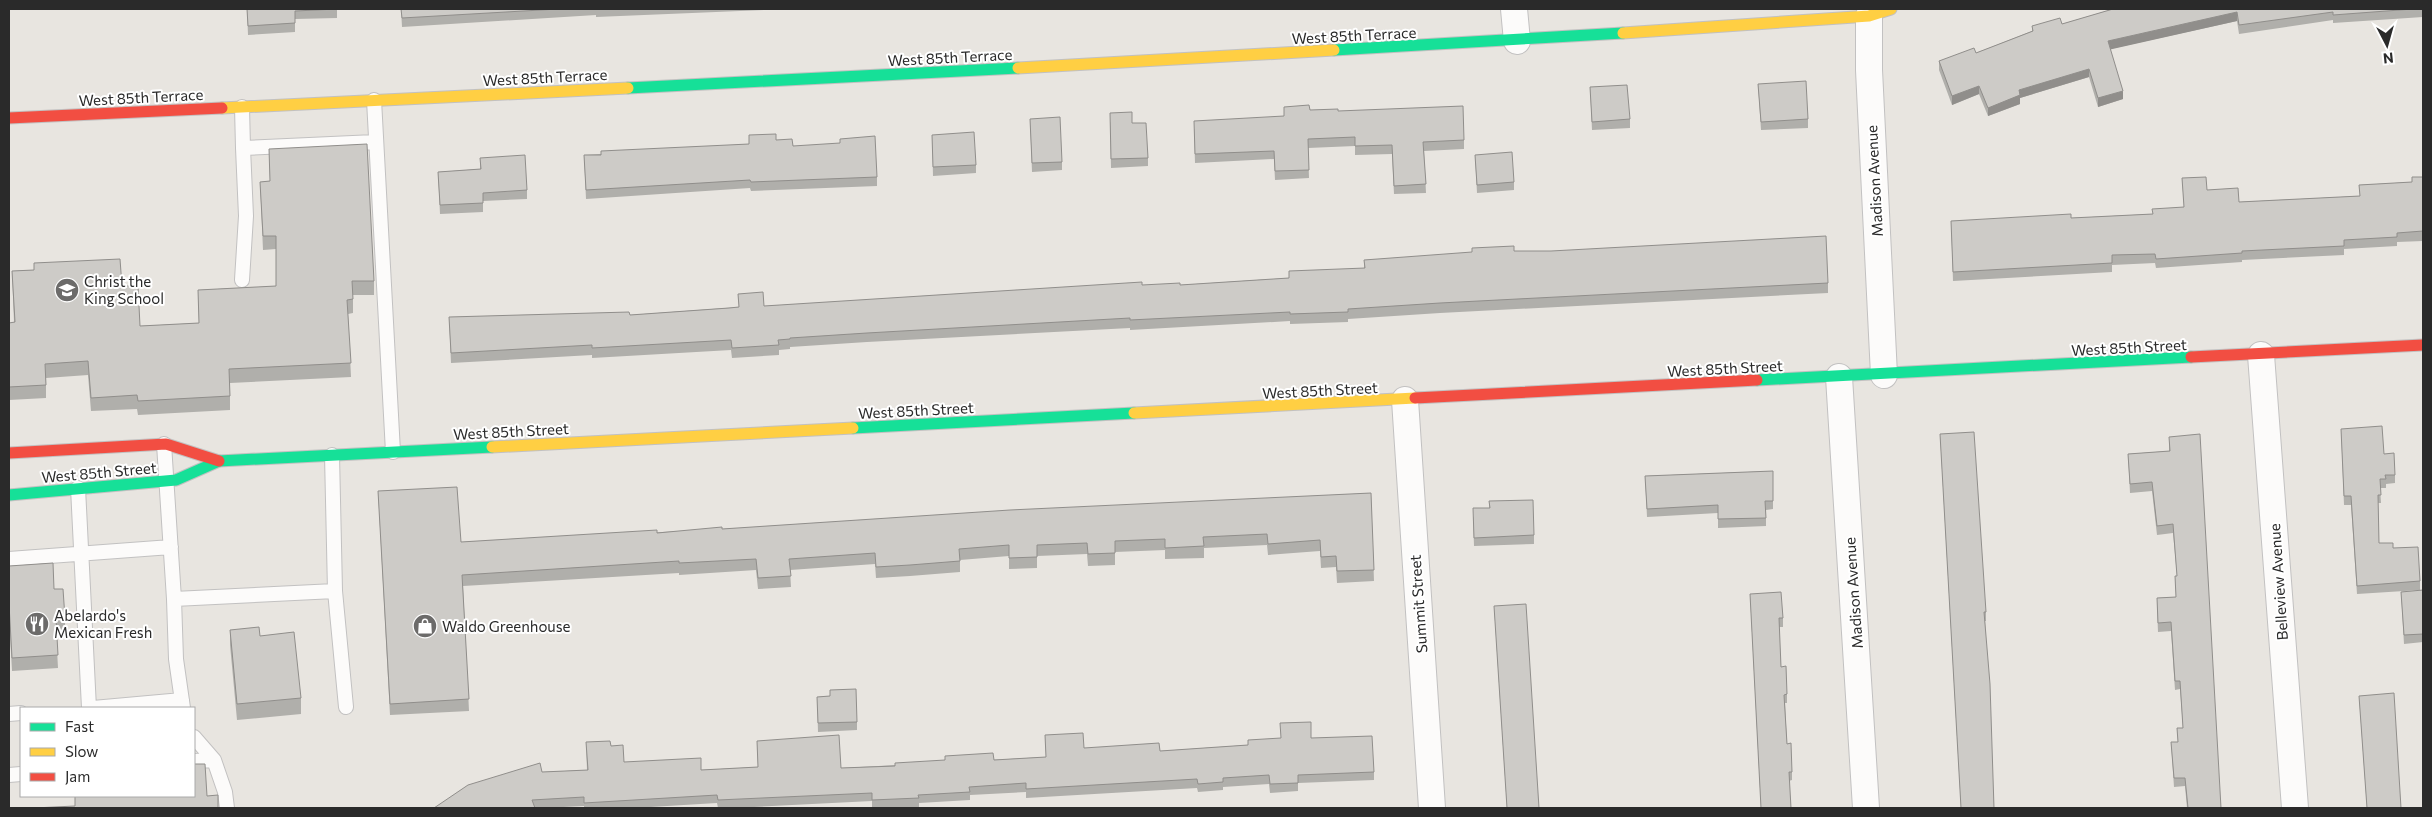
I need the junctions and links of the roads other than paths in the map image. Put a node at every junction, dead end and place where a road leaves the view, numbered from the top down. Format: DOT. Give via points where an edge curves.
graph roads {
  1 [pos="1514,9"];
  2 [pos="1880,12"];
  3 [pos="1517,41"];
  4 [pos="374,100"];
  5 [pos="242,107"];
  6 [pos="9,118"];
  7 [pos="375,142"];
  8 [pos="243,148"];
  9 [pos="242,280"];
  10 [pos="2423,345"];
  11 [pos="2261,355"];
  12 [pos="1884,375"];
  13 [pos="1839,377"];
  14 [pos="1404,400"];
  15 [pos="164,444"];
  16 [pos="393,452"];
  17 [pos="9,453"];
  18 [pos="332,455"];
  19 [pos="219,461"];
  20 [pos="167,481"];
  21 [pos="78,488"];
  22 [pos="9,496"];
  23 [pos="170,547"];
  24 [pos="80,553"];
  25 [pos="9,559"];
  26 [pos="335,591"];
  27 [pos="174,599"];
  28 [pos="183,704"];
  29 [pos="91,707"];
  30 [pos="114,707"];
  31 [pos="346,707"];
  32 [pos="195,738"];
  33 [pos="214,760"];
  34 [pos="195,761"];
  35 [pos="227,808"];
  36 [pos="1432,808"];
  37 [pos="1866,808"];
  38 [pos="2296,808"];
  1 -- 3 [label="street"];
  2 -- 3 [label="main road, West 85th Terrace"];
  2 -- 12 [label="street, Madison Avenue" via="1869,70"];
  3 -- 4 [label="main road, West 85th Terrace"];
  4 -- 5 [label="main road, West 85th Terrace"];
  4 -- 7 [label="lane"];
  5 -- 6 [label="main road, West 85th Terrace"];
  5 -- 8 [label="lane"];
  7 -- 8 [label="lane"];
  7 -- 16 [label="lane"];
  8 -- 9 [label="lane" via="246,216"];
  10 -- 11 [label="main road, West 85th Street"];
  11 -- 12 [label="main road, West 85th Street"];
  11 -- 38 [label="street, Belleview Avenue"];
  12 -- 13 [label="main road, West 85th Street"];
  13 -- 14 [label="main road, West 85th Street"];
  13 -- 37 [label="street, Madison Avenue"];
  14 -- 16 [label="main road, West 85th Street"];
  14 -- 36 [label="street, Summit Street"];
  15 -- 17 [label="main road, West 85th Street"];
  15 -- 19 [label="main road, West 85th Street"];
  15 -- 20 [label="lane"];
  16 -- 18 [label="main road, West 85th Street"];
  18 -- 19 [label="main road, West 85th Street"];
  18 -- 26 [label="lane"];
  19 -- 20 [label="main road, West 85th Street"];
  20 -- 21 [label="main road, West 85th Street"];
  20 -- 23 [label="lane"];
  21 -- 22 [label="main road, West 85th Street"];
  21 -- 24 [label="lane"];
  23 -- 24 [label="lane"];
  23 -- 27 [label="lane"];
  24 -- 25 [label="lane"];
  24 -- 29 [label="lane"];
  26 -- 27 [label="lane"];
  26 -- 31 [label="lane"];
  27 -- 28 [label="lane" via="176,658"];
  28 -- 30 [label="lane"];
  32 -- 33 [label="lane"];
  33 -- 34 [label="lane"];
  33 -- 35 [label="lane"];
}
